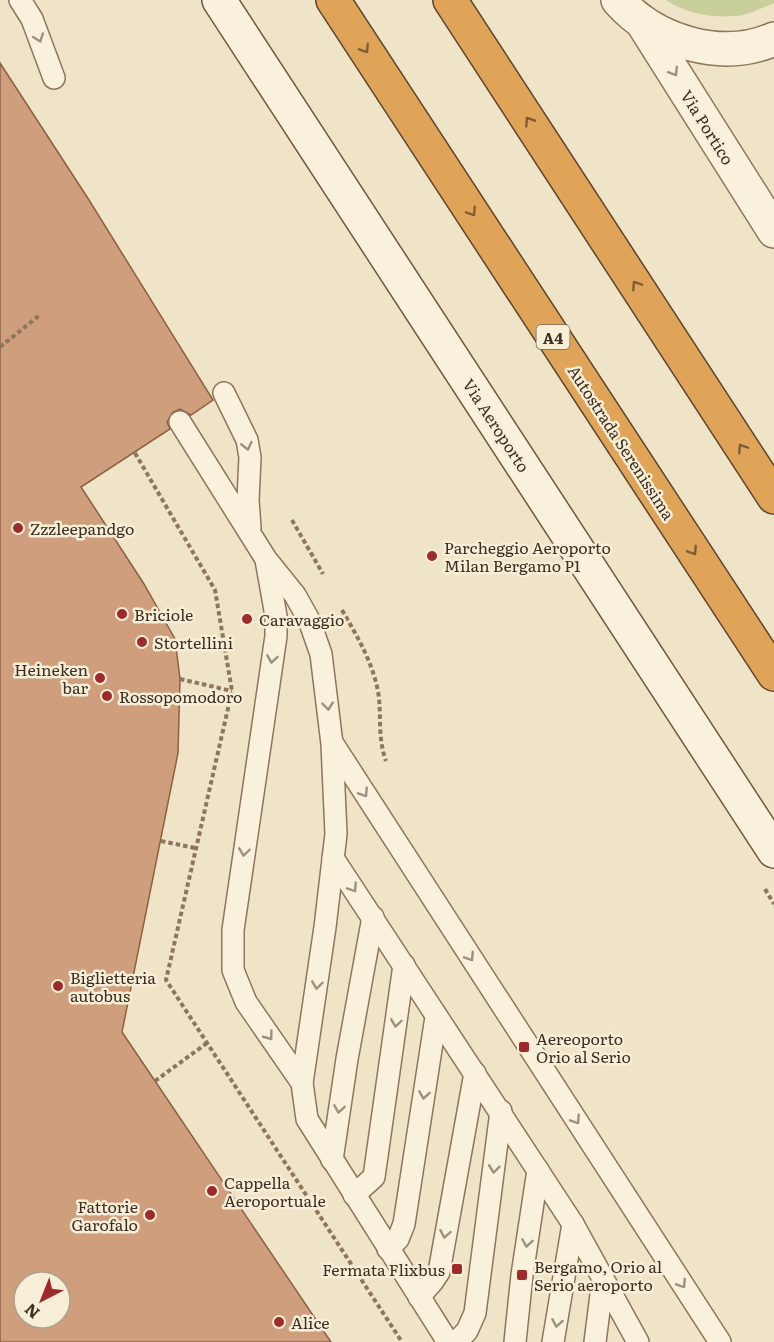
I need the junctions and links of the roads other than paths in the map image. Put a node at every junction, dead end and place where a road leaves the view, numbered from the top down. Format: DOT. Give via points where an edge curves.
graph roads {
  1 [pos="20,0"];
  2 [pos="219,0"];
  3 [pos="333,0"];
  4 [pos="450,0"];
  5 [pos="618,0"];
  6 [pos="642,22"];
  7 [pos="774,39"];
  8 [pos="54,78"];
  9 [pos="774,231"];
  10 [pos="224,393"];
  11 [pos="180,422"];
  12 [pos="774,497"];
  13 [pos="250,531"];
  14 [pos="266,559"];
  15 [pos="774,674"];
  16 [pos="332,744"];
  17 [pos="774,851"];
  18 [pos="333,858"];
  19 [pos="373,917"];
  20 [pos="404,965"];
  21 [pos="436,1017"];
  22 [pos="475,1073"];
  23 [pos="302,1083"];
  24 [pos="501,1111"];
  25 [pos="332,1160"];
  26 [pos="538,1170"];
  27 [pos="354,1195"];
  28 [pos="573,1224"];
  29 [pos="388,1248"];
  30 [pos="603,1279"];
  31 [pos="419,1297"];
  32 [pos="448,1342"];
  33 [pos="456,1342"];
  34 [pos="515,1342"];
  35 [pos="554,1342"];
  36 [pos="595,1342"];
  37 [pos="638,1342"];
  38 [pos="720,1342"];
  1 -- 8 [label="lane, one-way" via="32,19"];
  2 -- 17 [label="main road, Via Aeroporto"];
  3 -- 15 [label="highway, Autostrada Serenissima / A4, one-way"];
  12 -- 4 [label="highway, one-way"];
  5 -- 6 [label="main road"];
  6 -- 7 [label="main road" via="670,38 702,47 734,48"];
  6 -- 9 [label="main road, Via Portico, one-way"];
  10 -- 13 [label="lane, one-way" via="247,440"];
  11 -- 13 [label="lane"];
  13 -- 14 [label="lane"];
  14 -- 16 [label="lane, one-way" via="309,620 321,654"];
  14 -- 23 [label="lane, one-way" via="276,636 233,930 233,970 246,1002"];
  16 -- 18 [label="lane" via="336,834"];
  16 -- 38 [label="lane, one-way"];
  18 -- 19 [label="lane, one-way"];
  18 -- 23 [label="lane, one-way"];
  19 -- 20 [label="lane"];
  19 -- 25 [label="lane, one-way"];
  20 -- 21 [label="lane"];
  20 -- 27 [label="lane, one-way" via="374,1177"];
  21 -- 22 [label="lane"];
  21 -- 29 [label="lane, one-way" via="404,1224 398,1239"];
  22 -- 24 [label="lane"];
  22 -- 31 [label="lane, one-way" via="439,1272"];
  23 -- 25 [label="lane" via="307,1119"];
  24 -- 26 [label="lane"];
  24 -- 33 [label="lane, one-way" via="475,1313 467,1331"];
  25 -- 27 [label="lane"];
  26 -- 28 [label="lane"];
  26 -- 34 [label="lane, one-way"];
  27 -- 29 [label="lane"];
  28 -- 30 [label="lane"];
  28 -- 35 [label="lane, one-way"];
  29 -- 31 [label="lane"];
  30 -- 36 [label="lane"];
  30 -- 37 [label="lane"];
  31 -- 32 [label="lane"];
}
